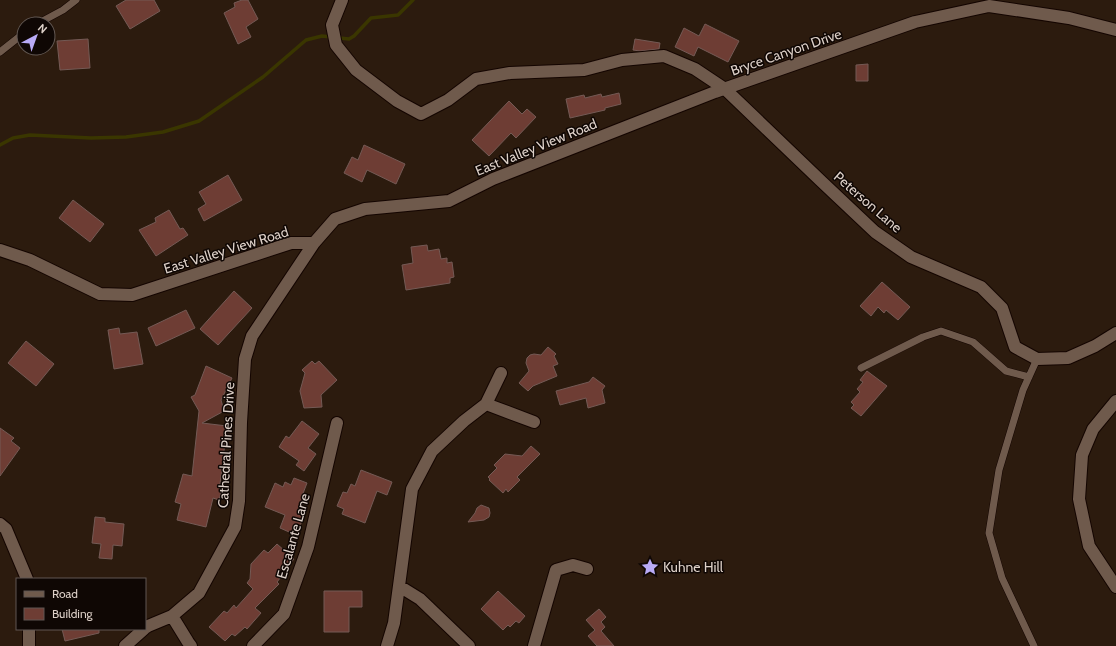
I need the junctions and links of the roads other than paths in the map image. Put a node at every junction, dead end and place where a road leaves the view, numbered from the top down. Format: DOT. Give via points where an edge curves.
graph roads {
  1 [pos="76,0"];
  2 [pos="342,0"];
  3 [pos="51,16"];
  4 [pos="1116,30"];
  5 [pos="16,39"];
  6 [pos="0,52"];
  7 [pos="726,89"];
  8 [pos="314,243"];
  9 [pos="0,250"];
  10 [pos="1116,333"];
  11 [pos="1037,359"];
  12 [pos="861,368"];
  13 [pos="501,373"];
  14 [pos="1029,377"];
  15 [pos="1116,400"];
  16 [pos="486,404"];
  17 [pos="534,422"];
  18 [pos="337,423"];
  19 [pos="0,524"];
  20 [pos="587,569"];
  21 [pos="27,578"];
  22 [pos="399,586"];
  23 [pos="1116,587"];
  24 [pos="172,616"];
  25 [pos="146,629"];
  26 [pos="29,630"];
  27 [pos="144,630"];
  28 [pos="29,646"];
  29 [pos="124,646"];
  30 [pos="191,646"];
  31 [pos="253,646"];
  32 [pos="387,646"];
  33 [pos="469,646"];
  34 [pos="534,646"];
  35 [pos="1034,646"];
  1 -- 3 [label="lane"];
  2 -- 7 [label="street, Bryce Canyon Drive" via="332,25 336,45 356,70 397,101 421,114 448,100 476,80 510,73 584,70 622,60 664,56 695,69"];
  4 -- 7 [label="street, Bryce Canyon Drive" via="1069,18 989,6 915,22"];
  5 -- 6 [label="lane"];
  7 -- 8 [label="street, East Valley View Road" via="493,179 449,201 365,209 335,219"];
  7 -- 11 [label="street, Peterson Lane" via="876,232 911,257 981,287 1002,308 1015,347"];
  8 -- 9 [label="street, East Valley View Road" via="291,243 132,295 100,294 30,260"];
  8 -- 24 [label="street, Cathedral Pines Drive" via="252,336 245,359 239,501 235,527 199,593"];
  10 -- 11 [label="street" via="1068,358"];
  11 -- 14 [label="lane"];
  12 -- 14 [label="lane" via="923,337 941,331 973,342 1006,371"];
  13 -- 16 [label="street"];
  14 -- 35 [label="lane" via="999,470 989,533 1002,578"];
  15 -- 23 [label="street" via="1093,429 1082,455 1079,499 1089,546"];
  16 -- 17 [label="street"];
  16 -- 22 [label="street" via="432,451 412,489"];
  18 -- 31 [label="street, Escalante Lane" via="308,547 284,614"];
  19 -- 21 [label="street" via="6,529"];
  20 -- 34 [label="street" via="573,565 556,570"];
  22 -- 32 [label="street" via="394,623"];
  22 -- 33 [label="street" via="420,599"];
  24 -- 25 [label="street, Cathedral Pines Drive"];
  24 -- 30 [label="street"];
  26 -- 28 [label="street"];
  27 -- 29 [label="street, Cathedral Pines Drive"];
}
